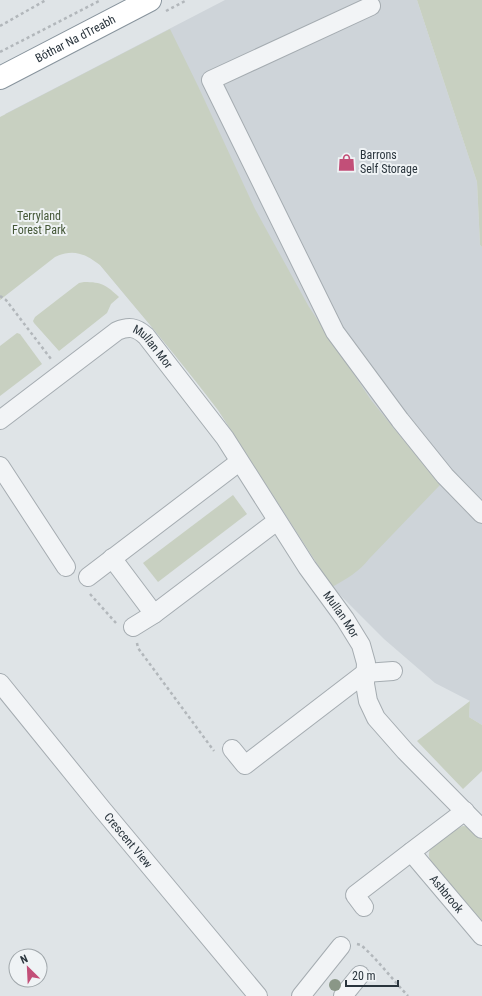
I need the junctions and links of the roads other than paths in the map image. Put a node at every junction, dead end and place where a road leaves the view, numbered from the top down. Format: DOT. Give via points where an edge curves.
graph roads {
  1 [pos="150,0"];
  2 [pos="371,6"];
  3 [pos="0,78"];
  4 [pos="0,420"];
  5 [pos="239,462"];
  6 [pos="0,466"];
  7 [pos="482,514"];
  8 [pos="277,521"];
  9 [pos="112,558"];
  10 [pos="66,567"];
  11 [pos="87,582"];
  12 [pos="154,614"];
  13 [pos="128,631"];
  14 [pos="393,671"];
  15 [pos="365,673"];
  16 [pos="0,684"];
  17 [pos="232,749"];
  18 [pos="465,811"];
  19 [pos="482,829"];
  20 [pos="411,852"];
  21 [pos="360,901"];
  22 [pos="482,936"];
  23 [pos="341,946"];
  24 [pos="360,975"];
  25 [pos="258,996"];
  26 [pos="300,996"];
  27 [pos="343,996"];
  1 -- 3 [label="highway, Bóthar Na dTreabh"];
  2 -- 7 [label="street" via="211,80 335,332 445,476"];
  4 -- 5 [label="street, Mullan Mor" via="117,331 129,328 146,336 225,438"];
  5 -- 8 [label="street, Mullan Mor"];
  5 -- 9 [label="street"];
  6 -- 10 [label="street"];
  8 -- 12 [label="street"];
  8 -- 15 [label="street, Mullan Mor" via="361,645 366,663"];
  9 -- 11 [label="street"];
  9 -- 12 [label="street"];
  12 -- 13 [label="street"];
  14 -- 15 [label="street"];
  15 -- 17 [label="street" via="245,765"];
  15 -- 18 [label="street, Mullan Mor" via="368,701 381,724"];
  16 -- 25 [label="street, Crescent View"];
  18 -- 19 [label="street"];
  18 -- 20 [label="street"];
  20 -- 21 [label="street"];
  20 -- 22 [label="street, Ashbrook"];
  23 -- 26 [label="street"];
  24 -- 27 [label="street"];
}
